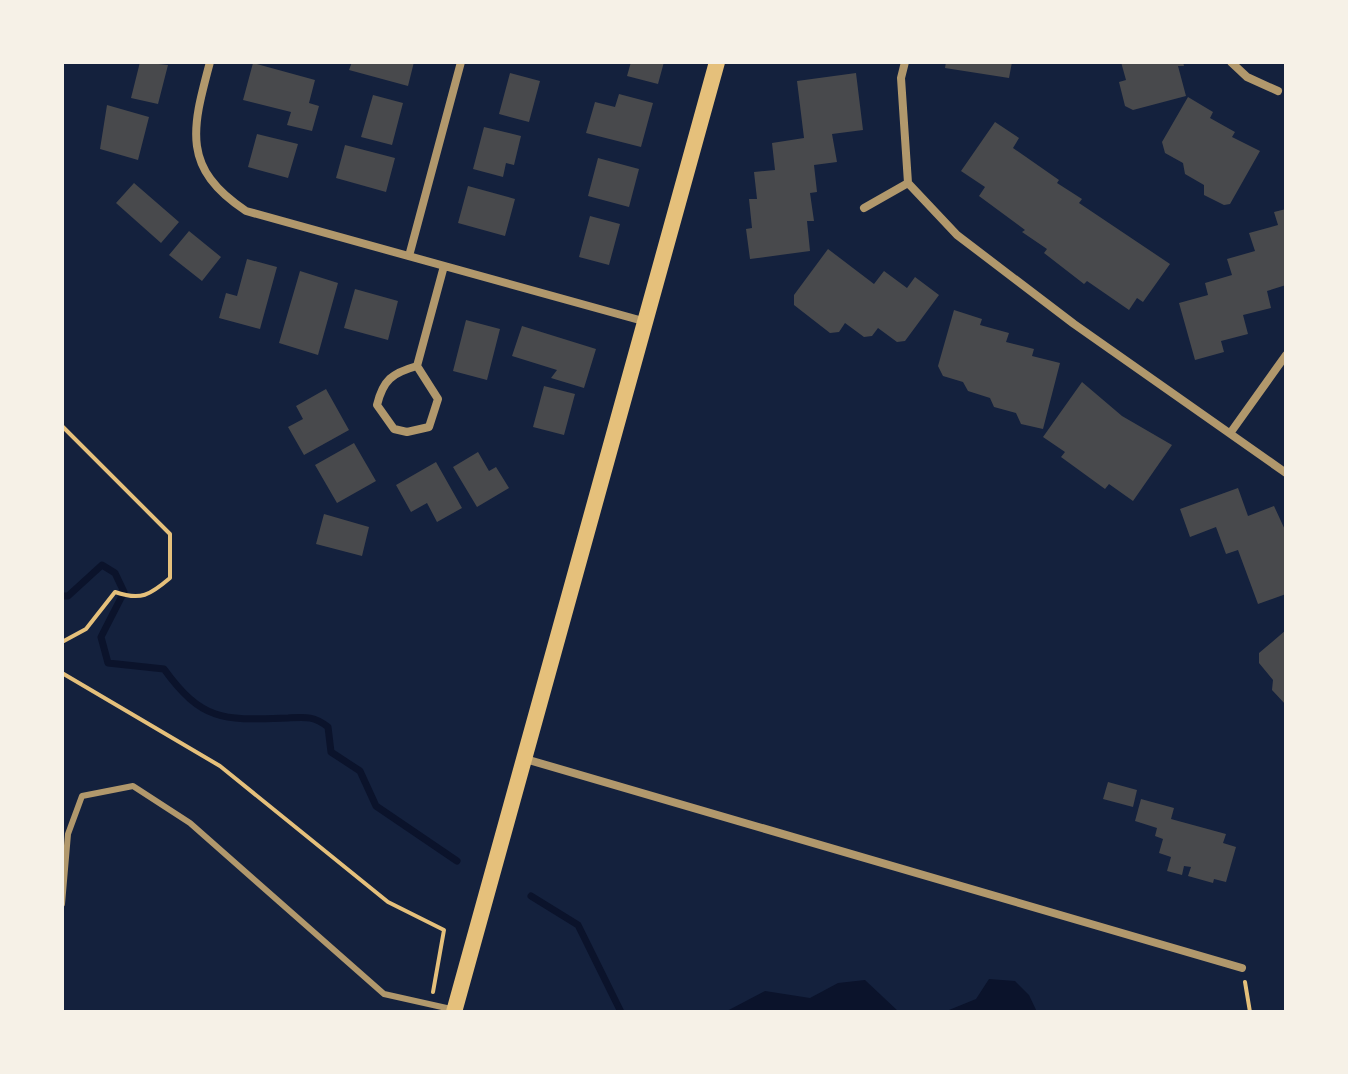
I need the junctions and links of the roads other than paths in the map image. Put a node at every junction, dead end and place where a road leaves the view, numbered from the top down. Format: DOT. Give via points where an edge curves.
graph roads {
  1 [pos="210,62"];
  2 [pos="461,62"];
  3 [pos="717,62"];
  4 [pos="905,62"];
  5 [pos="1231,62"];
  6 [pos="1278,91"];
  7 [pos="908,183"];
  8 [pos="864,208"];
  9 [pos="409,256"];
  10 [pos="444,266"];
  11 [pos="643,321"];
  12 [pos="1286,355"];
  13 [pos="417,366"];
  14 [pos="1231,432"];
  15 [pos="1286,473"];
  16 [pos="522,758"];
  17 [pos="62,904"];
  18 [pos="1242,968"];
  19 [pos="454,1011"];
  1 -- 9 [label="street" via="195,139 206,178 222,195 246,211"];
  2 -- 9 [label="street"];
  3 -- 11 [label="main road"];
  4 -- 7 [label="street" via="901,78"];
  5 -- 6 [label="street" via="1247,77"];
  7 -- 8 [label="street"];
  7 -- 14 [label="street" via="957,235"];
  9 -- 10 [label="street"];
  10 -- 11 [label="street"];
  10 -- 13 [label="street"];
  11 -- 16 [label="main road"];
  12 -- 14 [label="street"];
  13 -- 13 [label="street" via="438,399 435,412 429,427 394,429 377,405 381,390 388,377"];
  14 -- 15 [label="street"];
  16 -- 18 [label="street"];
  16 -- 19 [label="main road"];
  17 -- 19 [label="lane" via="68,834 82,796 133,786 190,823 384,994"];
}
